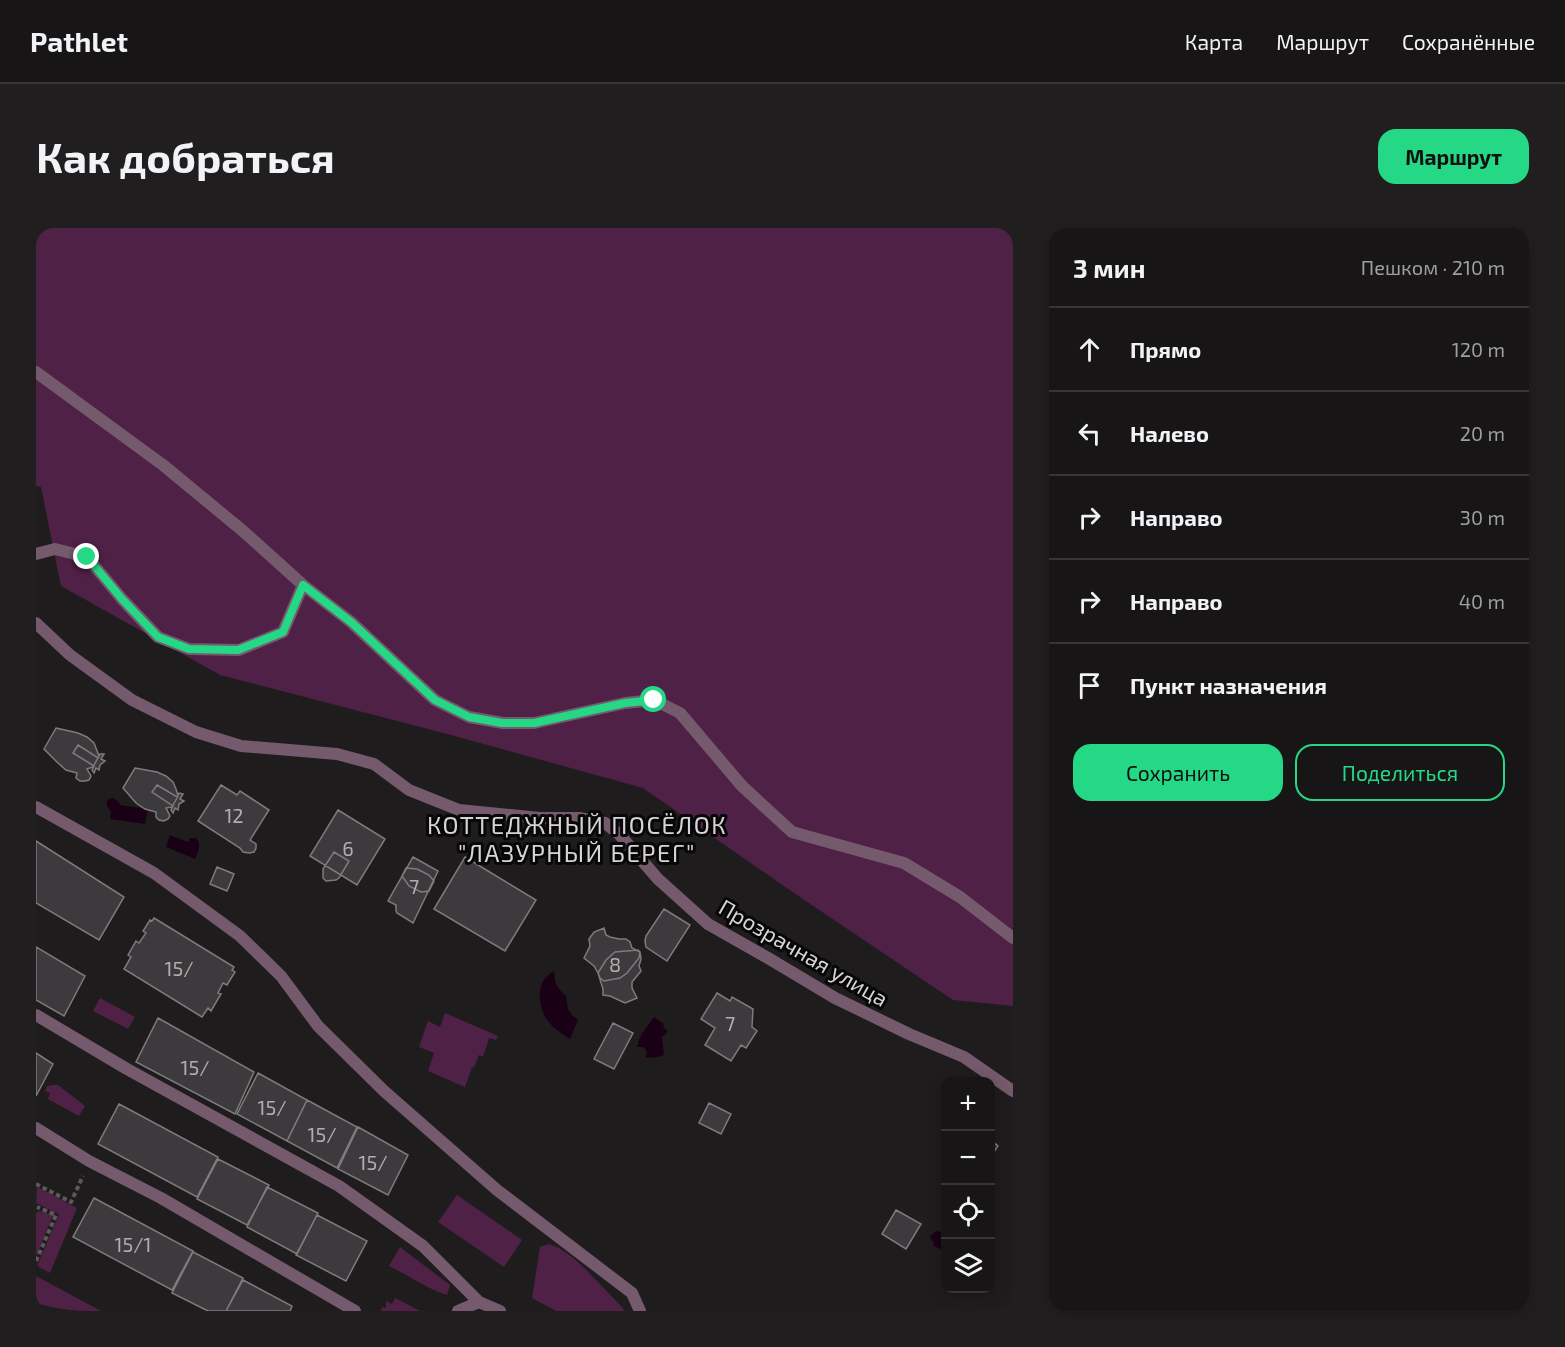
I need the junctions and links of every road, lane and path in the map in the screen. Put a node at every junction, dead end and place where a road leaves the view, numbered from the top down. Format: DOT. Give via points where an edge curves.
graph roads {
  1 [pos="36,372"];
  2 [pos="36,554"];
  3 [pos="303,585"];
  4 [pos="36,623"];
  5 [pos="36,807"];
  6 [pos="1013,938"];
  7 [pos="36,1015"];
  8 [pos="1013,1091"];
  9 [pos="36,1128"];
  10 [pos="89,1161"];
  11 [pos="36,1184"];
  12 [pos="36,1208"];
  13 [pos="36,1262"];
  14 [pos="479,1302"];
  15 [pos="355,1311"];
  16 [pos="458,1311"];
  17 [pos="500,1311"];
  18 [pos="640,1311"];
  1 -- 3 [label="street" via="163,465"];
  2 -- 3 [label="street" via="55,549 87,557 158,637 189,649 238,650 283,632"];
  3 -- 6 [label="street" via="351,622 435,700 469,717 534,723 654,700 680,713 742,786 792,832 904,862 960,897"];
  4 -- 8 [label="street, Прозрачная улица" via="70,655 132,700 196,732 241,746 337,754 374,764 409,790 459,810 605,823 708,924 835,998 964,1057"];
  5 -- 18 [label="street" via="154,873 240,936 281,976 318,1026 384,1090 497,1190 632,1293"];
  7 -- 14 [label="street" via="339,1186 423,1246"];
  9 -- 10 [label="street"];
  10 -- 11 [label="path" via="71,1202"];
  10 -- 15 [label="street" via="161,1198"];
  12 -- 13 [label="path" via="56,1215"];
  14 -- 16 [label="street"];
  14 -- 17 [label="street"];
}
